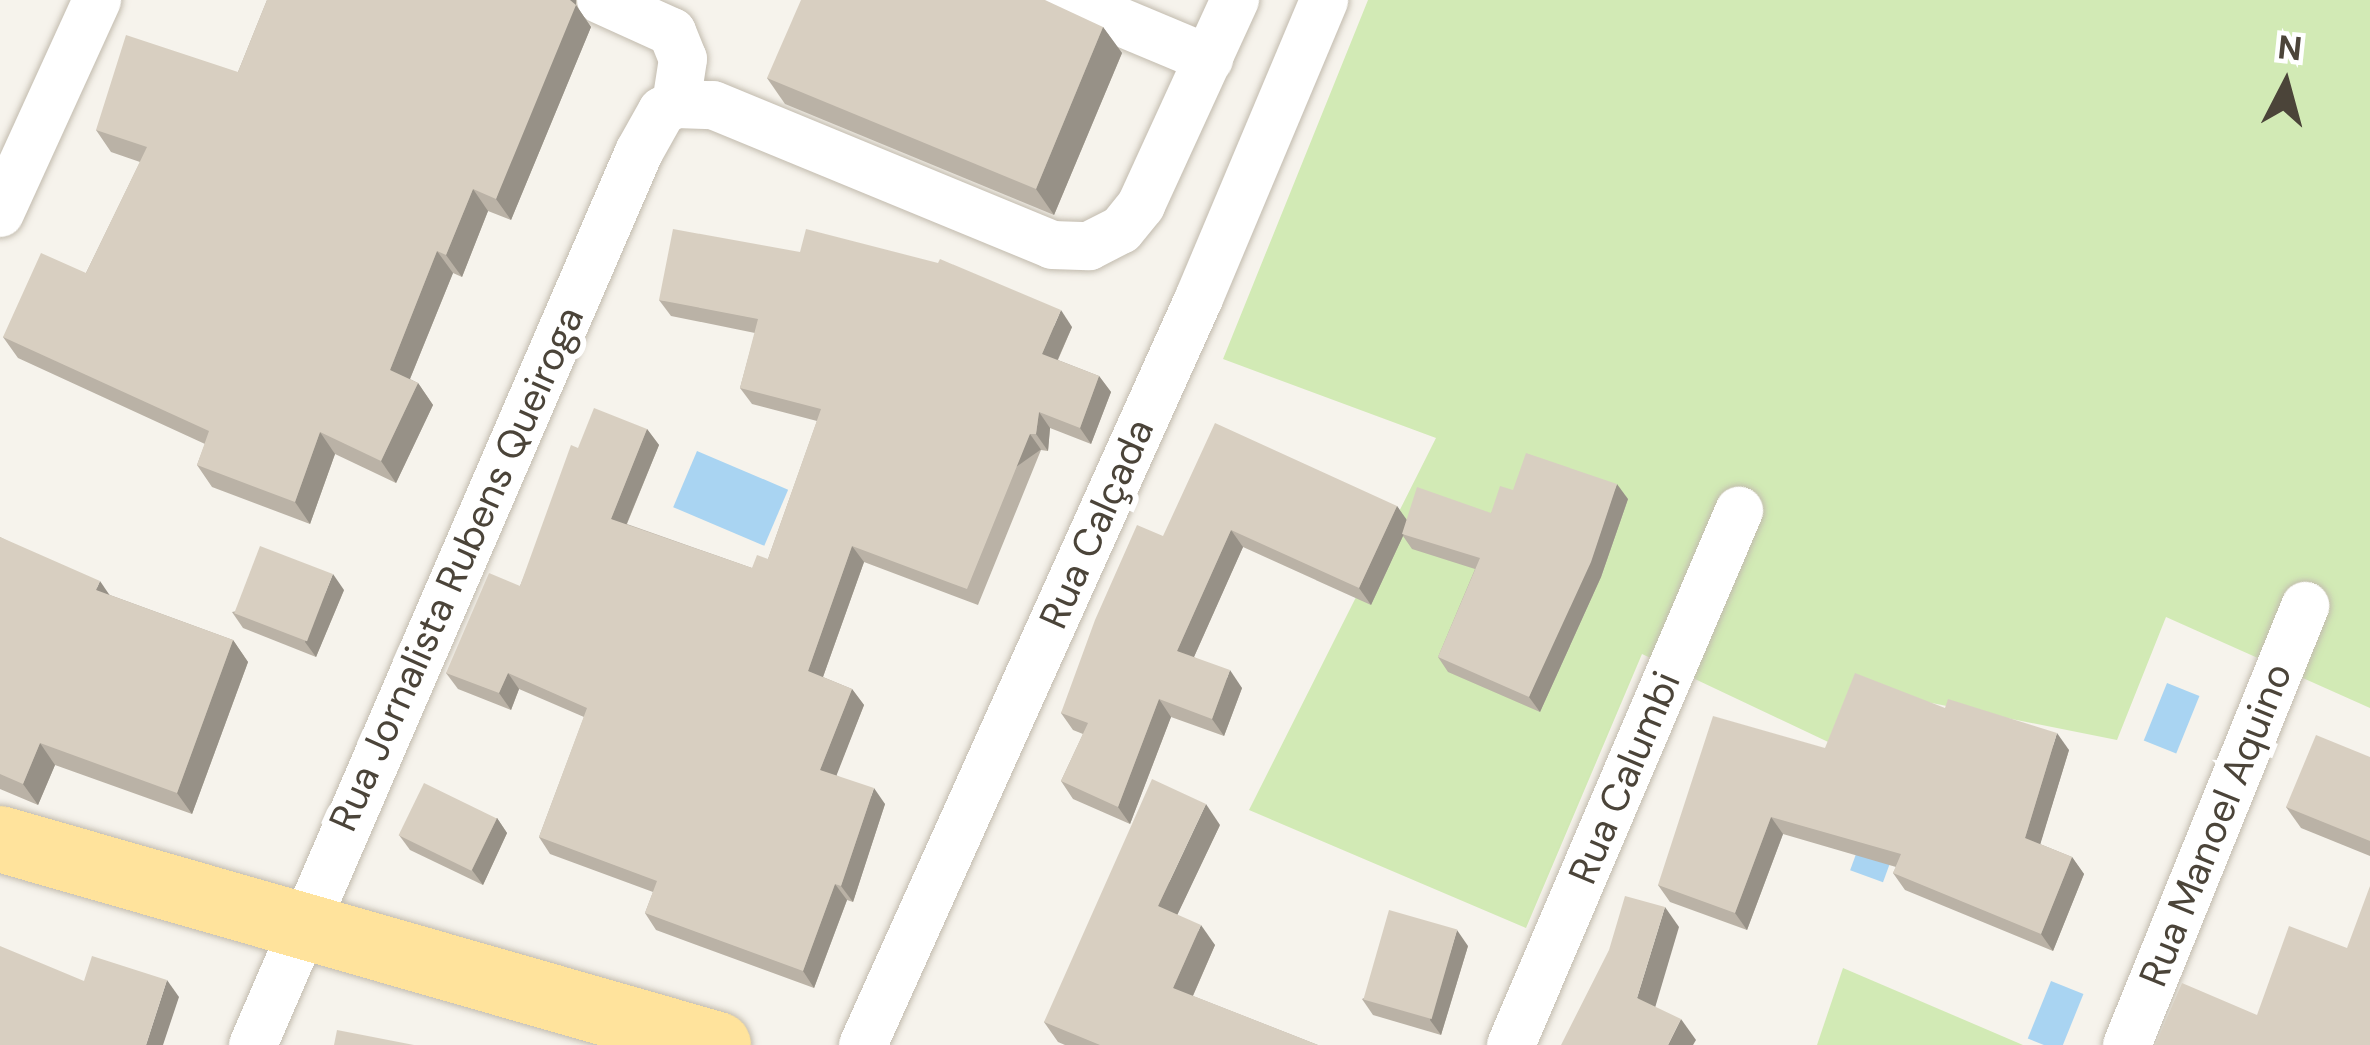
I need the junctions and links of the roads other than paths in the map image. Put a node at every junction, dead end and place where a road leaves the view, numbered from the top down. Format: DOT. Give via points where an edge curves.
graph roads {
  1 [pos="97,0"];
  2 [pos="601,0"];
  3 [pos="1068,0"];
  4 [pos="1235,0"];
  5 [pos="1324,0"];
  6 [pos="1209,58"];
  7 [pos="676,104"];
  8 [pos="0,213"];
  9 [pos="1739,511"];
  10 [pos="2306,606"];
  11 [pos="0,839"];
  12 [pos="301,928"];
  13 [pos="253,1045"];
  14 [pos="718,1045"];
  15 [pos="863,1045"];
  16 [pos="1511,1045"];
  17 [pos="2127,1045"];
  1 -- 8 [label="street"];
  2 -- 7 [label="street" via="672,32 683,59"];
  3 -- 6 [label="street"];
  4 -- 6 [label="street"];
  5 -- 15 [label="street, Rua Calçada"];
  6 -- 7 [label="street" via="1141,205 1121,230 1090,246 1052,245 713,105"];
  7 -- 12 [label="street, Rua Jornalista Rubens Queiroga" via="662,111 639,152"];
  9 -- 16 [label="street, Rua Calumbi"];
  10 -- 17 [label="street, Rua Manoel Aquino"];
  11 -- 12 [label="main road"];
  12 -- 13 [label="street, Rua Jornalista Rubens Queiroga"];
  12 -- 14 [label="main road"];
}
